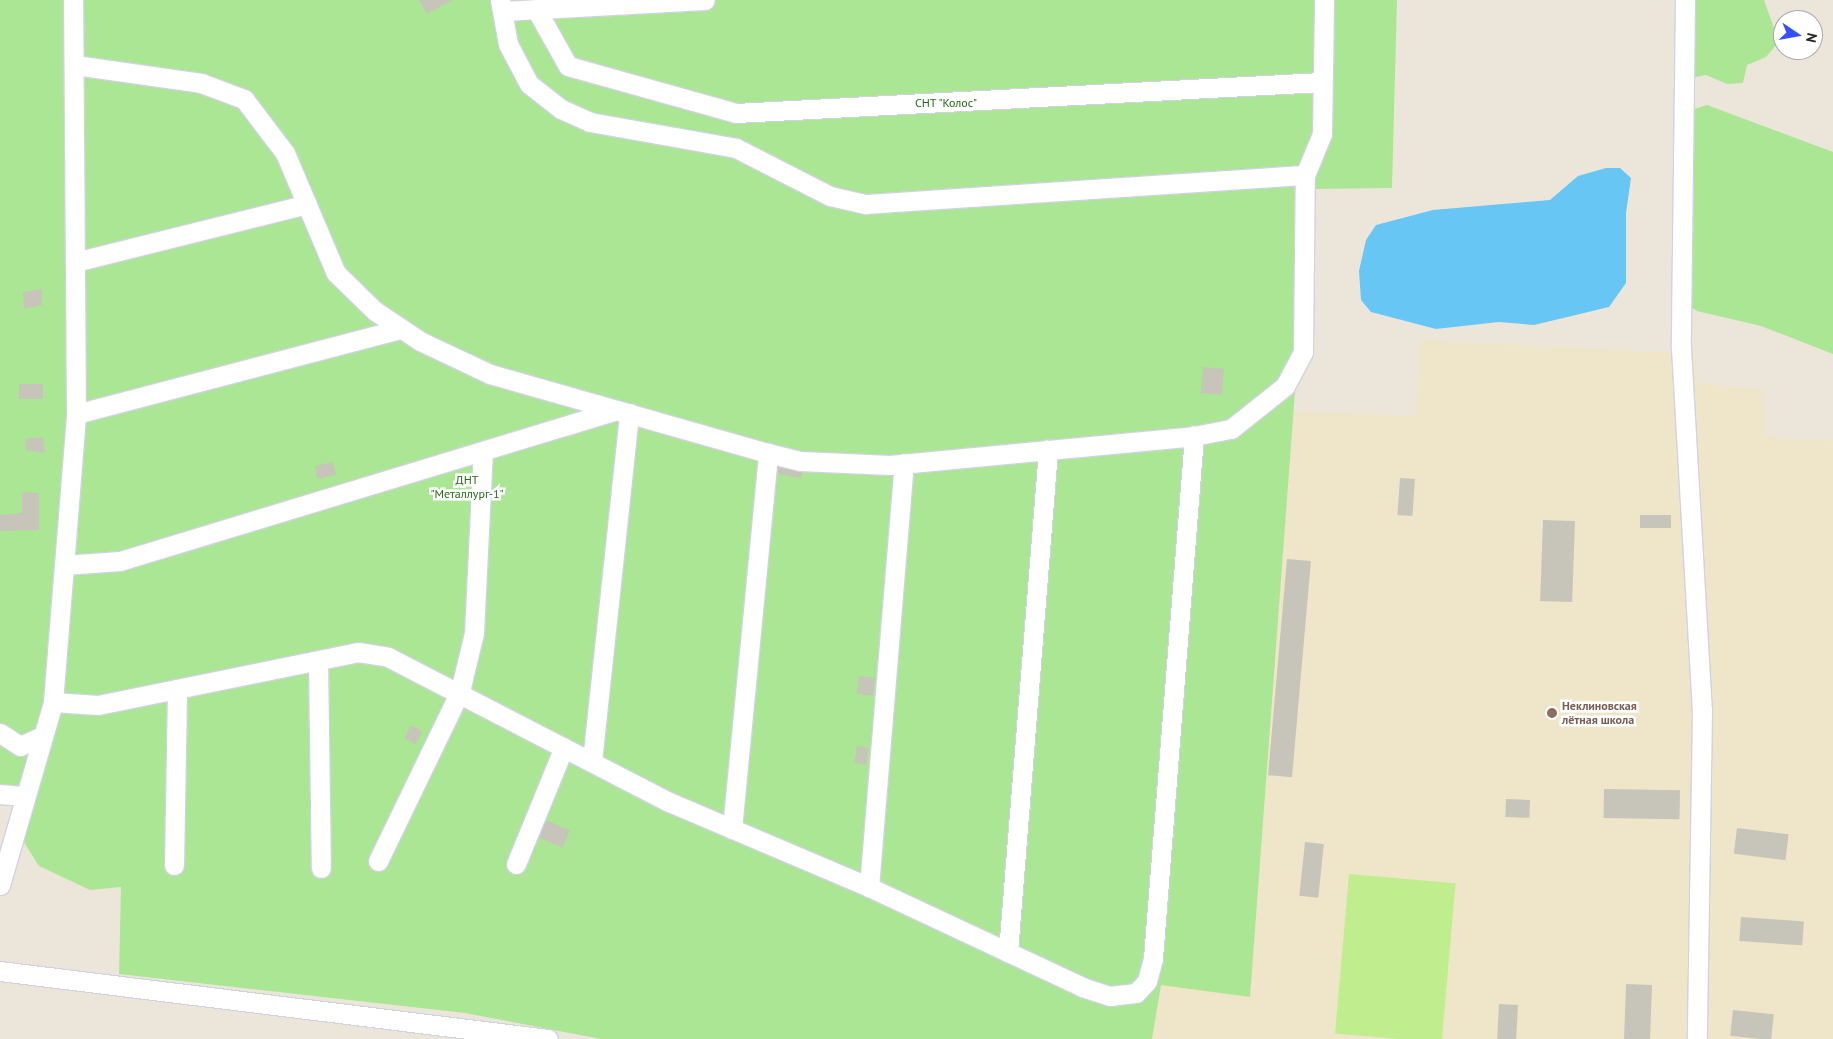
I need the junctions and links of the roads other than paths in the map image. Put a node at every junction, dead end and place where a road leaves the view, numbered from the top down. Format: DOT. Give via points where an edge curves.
graph roads {
  1 [pos="73,0"];
  2 [pos="704,0"];
  3 [pos="1324,0"];
  4 [pos="1685,0"];
  5 [pos="501,6"];
  6 [pos="536,10"];
  7 [pos="75,65"];
  8 [pos="1321,82"];
  9 [pos="1305,175"];
  10 [pos="306,204"];
  11 [pos="75,262"];
  12 [pos="401,329"];
  13 [pos="623,412"];
  14 [pos="76,414"];
  15 [pos="1194,436"];
  16 [pos="1048,450"];
  17 [pos="482,451"];
  18 [pos="768,453"];
  19 [pos="904,463"];
  20 [pos="64,565"];
  21 [pos="318,661"];
  22 [pos="177,689"];
  23 [pos="460,691"];
  24 [pos="52,702"];
  25 [pos="0,733"];
  26 [pos="42,736"];
  27 [pos="564,747"];
  28 [pos="592,761"];
  29 [pos="0,794"];
  30 [pos="25,796"];
  31 [pos="732,829"];
  32 [pos="378,861"];
  33 [pos="174,864"];
  34 [pos="516,864"];
  35 [pos="321,868"];
  36 [pos="0,885"];
  37 [pos="869,887"];
  38 [pos="1008,952"];
  39 [pos="0,971"];
  40 [pos="548,1039"];
  41 [pos="1697,1039"];
  1 -- 7 [label="street"];
  2 -- 6 [label="street"];
  3 -- 8 [label="street"];
  4 -- 41 [label="street" via="1681,348 1702,709"];
  5 -- 6 [label="street"];
  5 -- 9 [label="street" via="508,44 529,84 562,109 590,122 736,148 830,196 866,204"];
  6 -- 8 [label="street" via="568,66 736,113"];
  7 -- 10 [label="street" via="201,83 244,99 285,153"];
  7 -- 11 [label="street"];
  8 -- 9 [label="street" via="1322,134"];
  9 -- 15 [label="street" via="1303,352 1285,386 1239,423 1231,429"];
  10 -- 11 [label="street"];
  10 -- 12 [label="street" via="336,274 375,311"];
  11 -- 14 [label="street"];
  12 -- 13 [label="street" via="490,374"];
  12 -- 14 [label="street"];
  13 -- 17 [label="street"];
  13 -- 18 [label="street"];
  13 -- 28 [label="street"];
  14 -- 20 [label="street"];
  15 -- 16 [label="street"];
  15 -- 38 [label="street" via="1153,958 1147,981 1136,993 1110,996"];
  16 -- 19 [label="street"];
  16 -- 38 [label="street"];
  17 -- 20 [label="street" via="120,561"];
  17 -- 23 [label="street" via="474,633"];
  18 -- 19 [label="street" via="800,461"];
  18 -- 31 [label="street"];
  19 -- 37 [label="street"];
  20 -- 24 [label="street"];
  21 -- 22 [label="street"];
  21 -- 23 [label="street" via="358,652 388,657"];
  21 -- 35 [label="street"];
  22 -- 24 [label="street" via="98,705"];
  22 -- 33 [label="street"];
  23 -- 27 [label="street"];
  23 -- 32 [label="street"];
  24 -- 26 [label="street"];
  25 -- 26 [label="street" via="20,746"];
  26 -- 30 [label="street"];
  27 -- 28 [label="street"];
  27 -- 34 [label="street"];
  28 -- 31 [label="street"];
  29 -- 30 [label="street"];
  30 -- 36 [label="street"];
  31 -- 37 [label="street"];
  37 -- 38 [label="street"];
  39 -- 40 [label="street"];
}
